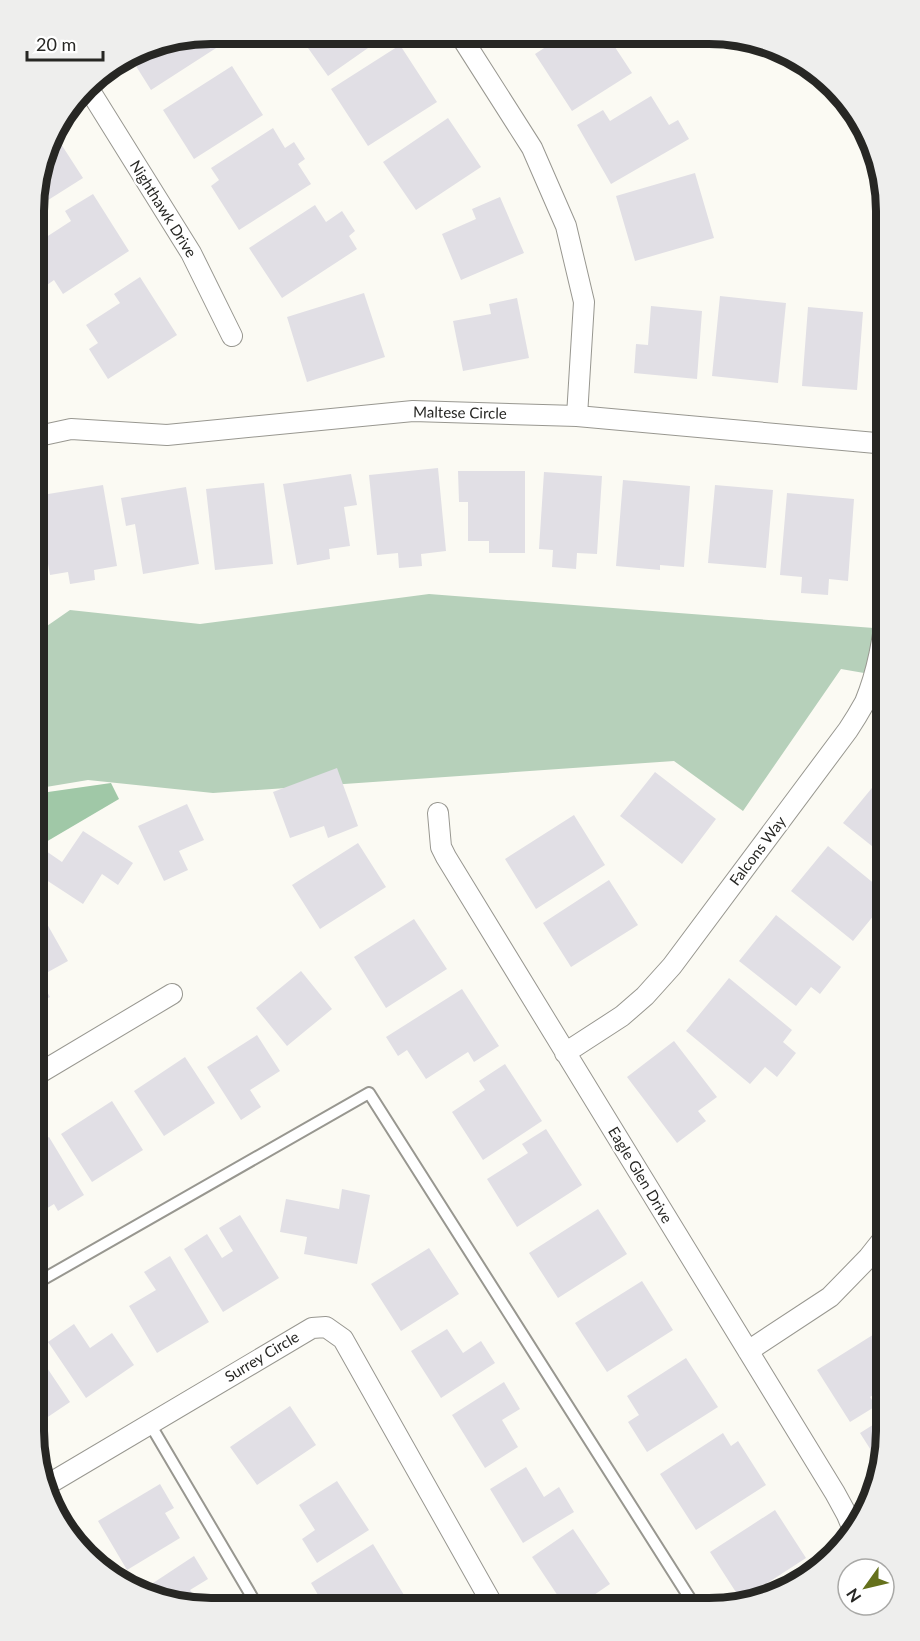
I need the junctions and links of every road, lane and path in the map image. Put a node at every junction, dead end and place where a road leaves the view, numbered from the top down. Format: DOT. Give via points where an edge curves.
graph roads {
  1 [pos="466,43"];
  2 [pos="92,93"];
  3 [pos="232,336"];
  4 [pos="577,416"];
  5 [pos="43,435"];
  6 [pos="876,443"];
  7 [pos="876,666"];
  8 [pos="438,813"];
  9 [pos="172,994"];
  10 [pos="566,1053"];
  11 [pos="43,1071"];
  12 [pos="876,1248"];
  13 [pos="43,1279"];
  14 [pos="748,1351"];
  15 [pos="150,1424"];
  16 [pos="52,1482"];
  17 [pos="849,1521"];
  18 [pos="253,1598"];
  19 [pos="489,1598"];
  20 [pos="690,1598"];
  1 -- 4 [label="street" via="532,148 566,226 584,302"];
  2 -- 3 [label="street, Nighthawk Drive" via="191,253"];
  4 -- 5 [label="street, Maltese Circle" via="413,411 167,435 71,429"];
  4 -- 6 [label="street, Maltese Circle"];
  7 -- 10 [label="street, Falcons Way" via="864,703 848,730 672,966 622,1016"];
  8 -- 10 [label="street, Eagle Glen Drive" via="441,847 446,857"];
  9 -- 11 [label="street"];
  10 -- 14 [label="street, Eagle Glen Drive"];
  12 -- 14 [label="street" via="830,1297"];
  13 -- 20 [label="lane" via="369,1093"];
  14 -- 17 [label="street, Eagle Glen Drive"];
  15 -- 16 [label="street, Surrey Circle"];
  15 -- 18 [label="lane"];
  15 -- 19 [label="street, Surrey Circle" via="312,1328 326,1327 342,1339"];
}
